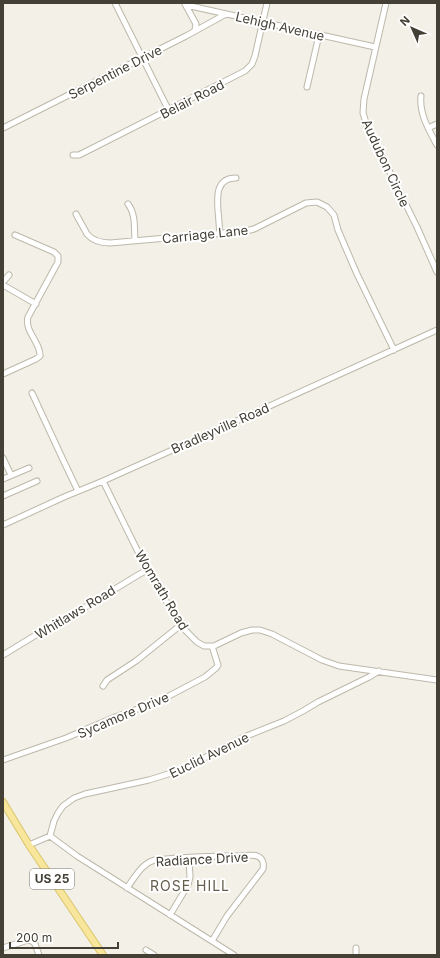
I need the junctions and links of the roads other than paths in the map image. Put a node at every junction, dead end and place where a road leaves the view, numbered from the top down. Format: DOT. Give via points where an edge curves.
graph roads {
  1 [pos="115,3"];
  2 [pos="267,3"];
  3 [pos="386,3"];
  4 [pos="185,4"];
  5 [pos="226,14"];
  6 [pos="262,22"];
  7 [pos="195,30"];
  8 [pos="319,35"];
  9 [pos="375,47"];
  10 [pos="142,58"];
  11 [pos="307,88"];
  12 [pos="421,96"];
  13 [pos="169,111"];
  14 [pos="437,124"];
  15 [pos="3,128"];
  16 [pos="428,128"];
  17 [pos="437,145"];
  18 [pos="73,155"];
  19 [pos="236,178"];
  20 [pos="128,204"];
  21 [pos="76,214"];
  22 [pos="220,234"];
  23 [pos="15,235"];
  24 [pos="135,240"];
  25 [pos="437,272"];
  26 [pos="9,274"];
  27 [pos="3,282"];
  28 [pos="3,285"];
  29 [pos="36,304"];
  30 [pos="437,330"];
  31 [pos="394,350"];
  32 [pos="3,374"];
  33 [pos="32,393"];
  34 [pos="3,458"];
  35 [pos="29,468"];
  36 [pos="11,475"];
  37 [pos="3,479"];
  38 [pos="38,481"];
  39 [pos="103,481"];
  40 [pos="78,491"];
  41 [pos="3,496"];
  42 [pos="3,525"];
  43 [pos="147,570"];
  44 [pos="182,624"];
  45 [pos="212,646"];
  46 [pos="3,655"];
  47 [pos="379,671"];
  48 [pos="437,680"];
  49 [pos="103,686"];
  50 [pos="3,760"];
  51 [pos="3,802"];
  52 [pos="50,836"];
  53 [pos="29,845"];
  54 [pos="189,858"];
  55 [pos="127,888"];
  56 [pos="170,915"];
  57 [pos="212,941"];
  58 [pos="3,948"];
  59 [pos="356,948"];
  60 [pos="146,950"];
  61 [pos="39,955"];
  62 [pos="102,955"];
  63 [pos="154,955"];
  64 [pos="234,955"];
  65 [pos="356,955"];
  1 -- 10 [label="street"];
  2 -- 6 [label="street, Belair Road"];
  3 -- 9 [label="street, Audubon Circle"];
  4 -- 5 [label="street, Lehigh Avenue"];
  4 -- 7 [label="street, Lehigh Avenue" via="196,24"];
  5 -- 6 [label="street, Lehigh Avenue"];
  5 -- 7 [label="street, Serpentine Drive"];
  6 -- 8 [label="street, Lehigh Avenue"];
  6 -- 13 [label="street, Belair Road" via="255,56 245,71"];
  7 -- 10 [label="street, Serpentine Drive"];
  8 -- 9 [label="street, Lehigh Avenue"];
  8 -- 11 [label="street"];
  9 -- 25 [label="street, Audubon Circle" via="364,99 364,118 418,227"];
  10 -- 13 [label="street"];
  10 -- 15 [label="street, Serpentine Drive"];
  12 -- 16 [label="street" via="422,115"];
  13 -- 18 [label="street, Belair Road" via="79,155"];
  14 -- 16 [label="street"];
  16 -- 17 [label="street"];
  19 -- 22 [label="street" via="226,180 218,192"];
  20 -- 24 [label="street" via="133,213"];
  21 -- 24 [label="street, Carriage Lane" via="87,234 97,241 110,243"];
  22 -- 24 [label="street, Carriage Lane"];
  22 -- 31 [label="street, Carriage Lane" via="250,230 306,203 317,202 327,207 334,215 344,244"];
  23 -- 29 [label="street" via="58,256 58,262"];
  26 -- 27 [label="street"];
  28 -- 29 [label="street"];
  29 -- 32 [label="street" via="27,323 40,356"];
  30 -- 31 [label="street, Bradleyville Road"];
  31 -- 39 [label="street, Bradleyville Road"];
  33 -- 40 [label="street"];
  34 -- 36 [label="street"];
  35 -- 36 [label="street"];
  36 -- 37 [label="street"];
  38 -- 41 [label="street"];
  39 -- 40 [label="street, Bradleyville Road"];
  39 -- 43 [label="street, Womrath Road"];
  40 -- 42 [label="street, Bradleyville Road"];
  43 -- 44 [label="street, Womrath Road"];
  43 -- 46 [label="street, Whitlaws Road"];
  44 -- 45 [label="street, Womrath Road" via="197,642 204,646"];
  44 -- 49 [label="street" via="142,657 107,680"];
  45 -- 47 [label="street" via="241,633 260,630 330,663"];
  45 -- 50 [label="street, Sycamore Drive" via="218,665 205,677 149,705"];
  47 -- 48 [label="street"];
  47 -- 52 [label="street, Euclid Avenue" via="284,721 244,737 182,770 74,798 58,813"];
  51 -- 53 [label="main road, US 25"];
  52 -- 53 [label="street"];
  52 -- 55 [label="street"];
  53 -- 62 [label="main road, US 25"];
  54 -- 55 [label="street, Radiance Drive" via="149,862"];
  54 -- 56 [label="street" via="188,885"];
  54 -- 57 [label="street, Radiance Drive" via="255,856 263,861 262,869"];
  55 -- 56 [label="street"];
  56 -- 57 [label="street"];
  57 -- 64 [label="street"];
  58 -- 61 [label="street" via="32,940"];
  59 -- 65 [label="street"];
  60 -- 63 [label="street"];
}
